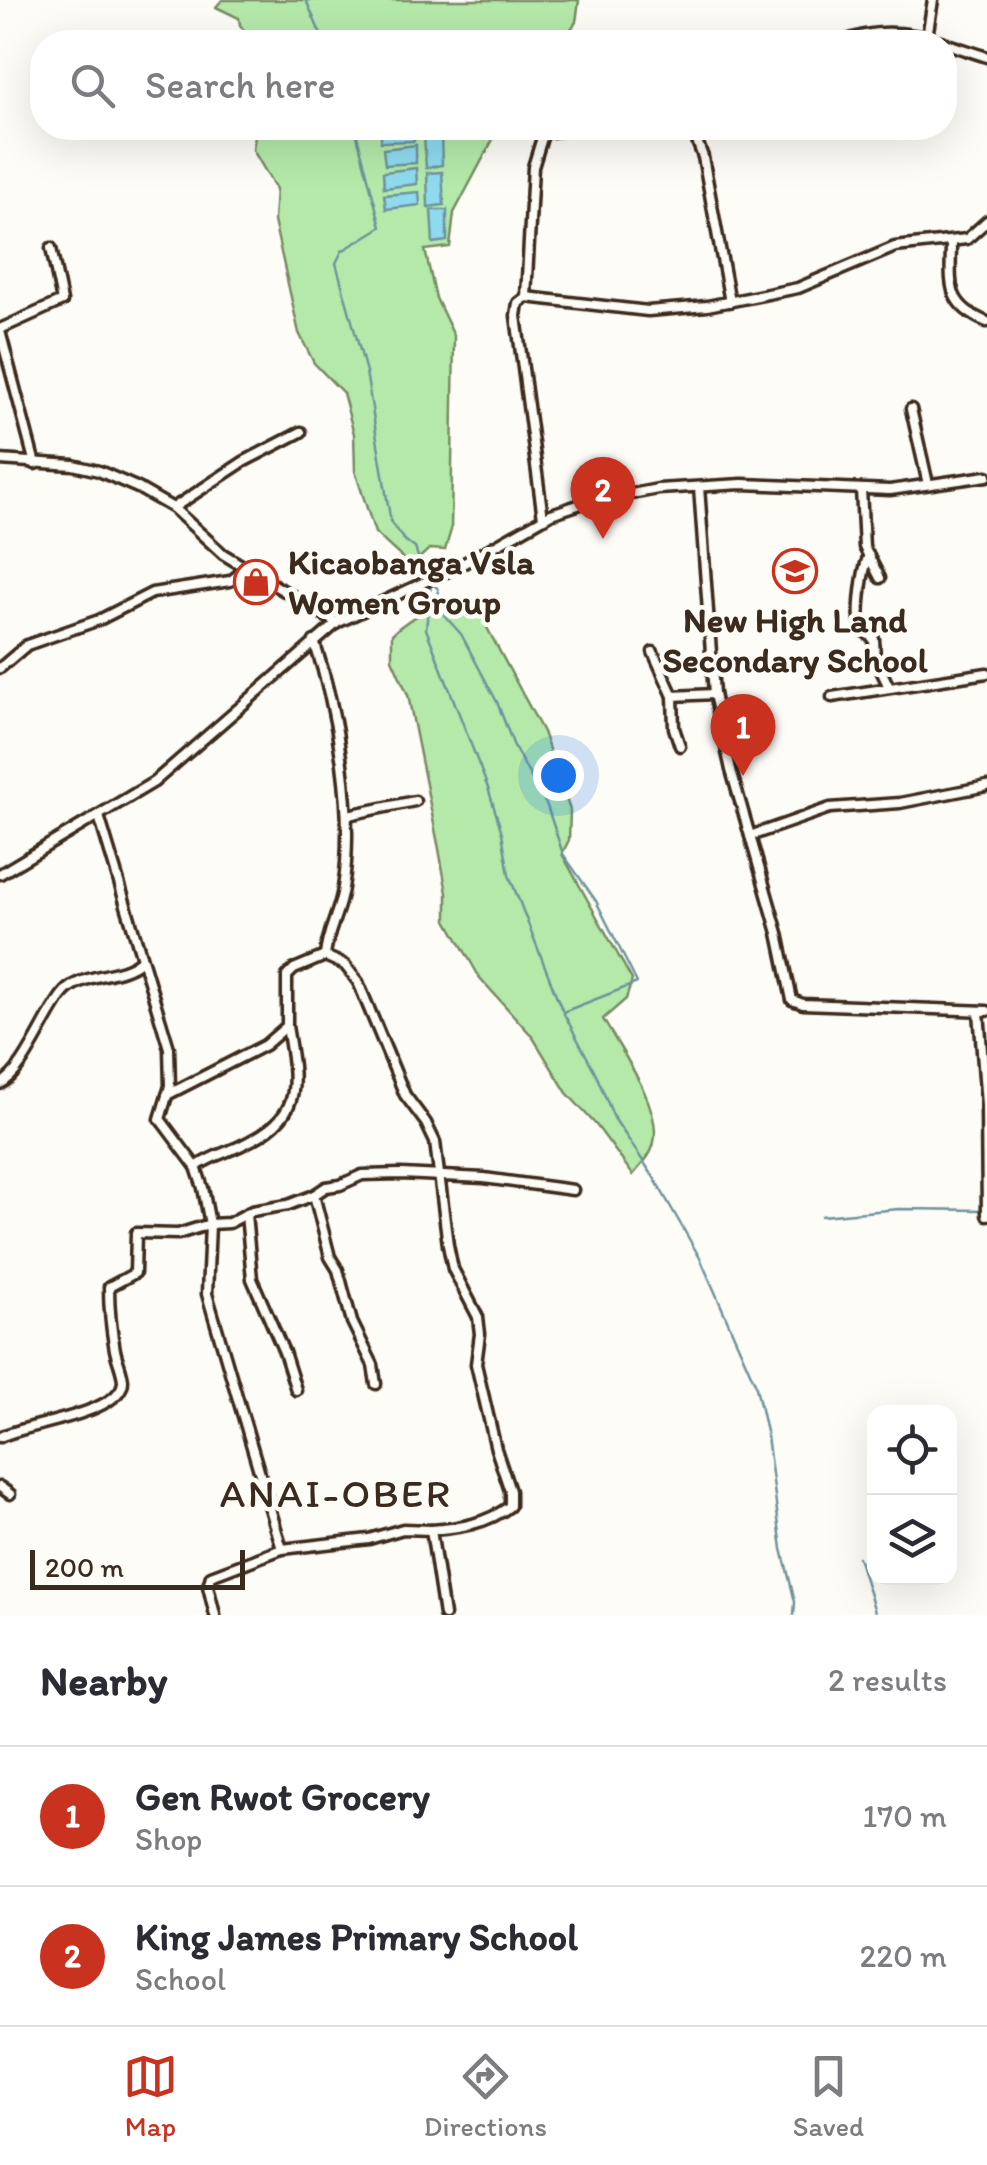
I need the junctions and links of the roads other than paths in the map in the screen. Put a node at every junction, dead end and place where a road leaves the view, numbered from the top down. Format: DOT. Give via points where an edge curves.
graph roads {
  1 [pos="933,0"];
  2 [pos="927,30"];
  3 [pos="957,47"];
  4 [pos="987,57"];
  5 [pos="541,140"];
  6 [pos="697,140"];
  7 [pos="987,221"];
  8 [pos="976,234"];
  9 [pos="950,242"];
  10 [pos="984,242"];
  11 [pos="51,248"];
  12 [pos="526,297"];
  13 [pos="730,302"];
  14 [pos="987,322"];
  15 [pos="0,330"];
  16 [pos="911,409"];
  17 [pos="301,432"];
  18 [pos="0,460"];
  19 [pos="35,464"];
  20 [pos="987,476"];
  21 [pos="928,484"];
  22 [pos="699,487"];
  23 [pos="861,489"];
  24 [pos="174,508"];
  25 [pos="543,518"];
  26 [pos="869,556"];
  27 [pos="247,569"];
  28 [pos="880,578"];
  29 [pos="337,623"];
  30 [pos="314,641"];
  31 [pos="653,652"];
  32 [pos="0,668"];
  33 [pos="987,673"];
  34 [pos="889,687"];
  35 [pos="714,694"];
  36 [pos="673,696"];
  37 [pos="832,696"];
  38 [pos="680,746"];
  39 [pos="987,786"];
  40 [pos="415,802"];
  41 [pos="98,816"];
  42 [pos="348,816"];
  43 [pos="750,836"];
  44 [pos="0,874"];
  45 [pos="325,956"];
  46 [pos="140,960"];
  47 [pos="983,1011"];
  48 [pos="287,1026"];
  49 [pos="0,1084"];
  50 [pos="168,1095"];
  51 [pos="196,1167"];
  52 [pos="440,1177"];
  53 [pos="573,1190"];
  54 [pos="314,1196"];
  55 [pos="246,1214"];
  56 [pos="987,1215"];
  57 [pos="210,1224"];
  58 [pos="376,1384"];
  59 [pos="296,1390"];
  60 [pos="0,1437"];
  61 [pos="0,1487"];
  62 [pos="10,1494"];
  63 [pos="431,1530"];
  64 [pos="282,1549"];
  65 [pos="215,1615"];
  66 [pos="444,1615"];
  1 -- 2 [label="street"];
  3 -- 4 [label="street"];
  5 -- 12 [label="street" via="533,167"];
  6 -- 13 [label="street"];
  7 -- 8 [label="street"];
  8 -- 9 [label="street"];
  8 -- 10 [label="street"];
  9 -- 13 [label="street" via="894,247 798,288"];
  9 -- 14 [label="street" via="954,296 966,312"];
  11 -- 15 [label="street" via="62,301"];
  12 -- 13 [label="street" via="654,311"];
  12 -- 25 [label="street" via="517,306 516,327"];
  15 -- 19 [label="street"];
  16 -- 21 [label="street"];
  17 -- 24 [label="street"];
  18 -- 19 [label="street"];
  19 -- 24 [label="street" via="98,471"];
  20 -- 21 [label="street"];
  21 -- 23 [label="street"];
  22 -- 23 [label="street"];
  22 -- 25 [label="street" via="584,502"];
  22 -- 35 [label="street"];
  23 -- 26 [label="street"];
  24 -- 27 [label="street"];
  25 -- 29 [label="street"];
  26 -- 28 [label="street"];
  26 -- 34 [label="street" via="862,628 874,640"];
  27 -- 29 [label="street"];
  27 -- 32 [label="street" via="230,581 152,593 27,645"];
  29 -- 30 [label="street"];
  30 -- 41 [label="street" via="154,782"];
  30 -- 42 [label="street" via="330,696"];
  31 -- 36 [label="street"];
  33 -- 34 [label="street"];
  34 -- 37 [label="street"];
  35 -- 36 [label="street"];
  35 -- 43 [label="street"];
  36 -- 38 [label="street"];
  39 -- 43 [label="street" via="830,808"];
  40 -- 42 [label="street"];
  41 -- 44 [label="street"];
  41 -- 46 [label="street"];
  42 -- 45 [label="street" via="343,892"];
  43 -- 47 [label="street" via="792,1000"];
  45 -- 48 [label="street" via="288,976"];
  45 -- 52 [label="street" via="345,965 358,982 406,1094 435,1142"];
  46 -- 49 [label="street" via="64,991 18,1070"];
  46 -- 50 [label="street" via="169,1048"];
  47 -- 56 [label="street"];
  48 -- 50 [label="street" via="266,1045"];
  48 -- 51 [label="street" via="292,1103 260,1135"];
  50 -- 51 [label="street" via="160,1119"];
  51 -- 57 [label="street"];
  52 -- 53 [label="street"];
  52 -- 54 [label="street" via="362,1175"];
  52 -- 63 [label="street" via="453,1269 480,1325 476,1364 511,1500 482,1522"];
  54 -- 55 [label="street"];
  54 -- 58 [label="street"];
  55 -- 57 [label="street" via="229,1224"];
  55 -- 59 [label="street" via="252,1279"];
  57 -- 60 [label="street" via="178,1234 136,1233 135,1274 109,1287 123,1385 117,1396"];
  57 -- 64 [label="street" via="206,1294"];
  61 -- 62 [label="street"];
  63 -- 64 [label="street" via="403,1528 369,1540"];
  63 -- 66 [label="street"];
  64 -- 65 [label="street" via="211,1576"];
}
